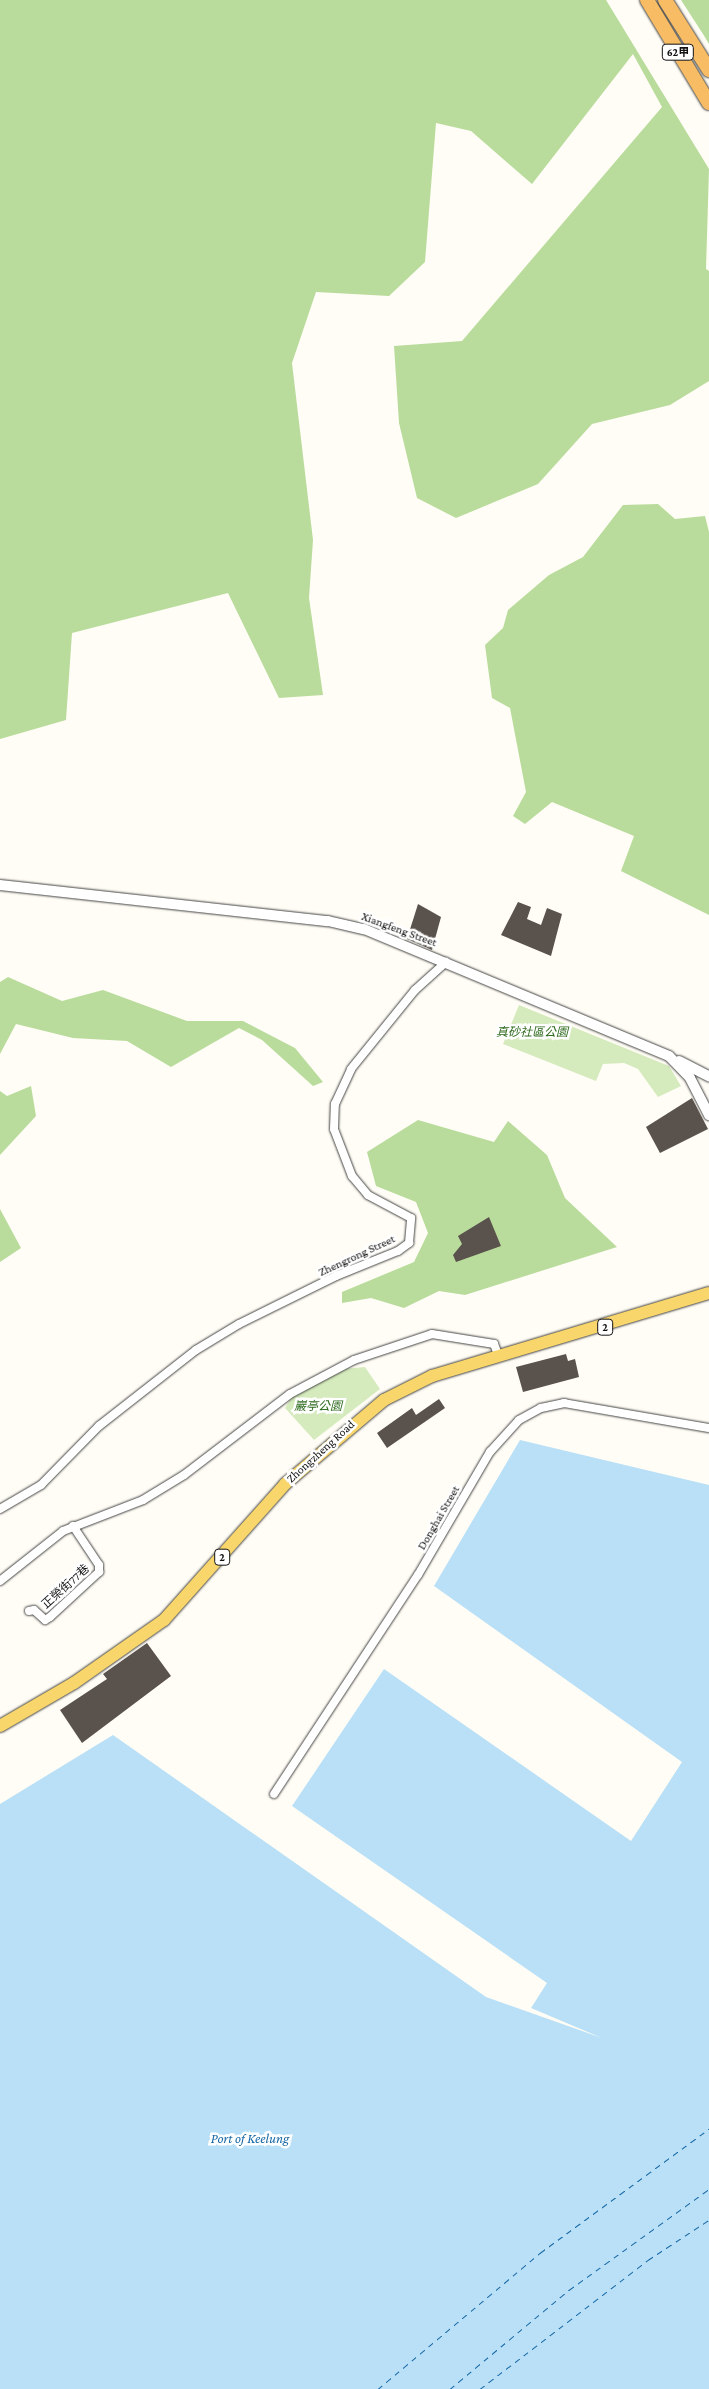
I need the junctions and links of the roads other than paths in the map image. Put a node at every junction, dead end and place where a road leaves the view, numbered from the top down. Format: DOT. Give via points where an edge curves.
graph roads {
  1 [pos="647,0"];
  2 [pos="665,0"];
  3 [pos="709,70"];
  4 [pos="709,104"];
  5 [pos="0,885"];
  6 [pos="446,962"];
  7 [pos="669,1056"];
  8 [pos="709,1077"];
  9 [pos="697,1091"];
  10 [pos="709,1116"];
  11 [pos="709,1293"];
  12 [pos="500,1356"];
  13 [pos="709,1428"];
  14 [pos="0,1509"];
  15 [pos="73,1526"];
  16 [pos="0,1581"];
  17 [pos="29,1611"];
  18 [pos="0,1726"];
  19 [pos="274,1794"];
  1 -- 4 [label="highway, 62甲"];
  2 -- 3 [label="highway, 62甲"];
  5 -- 6 [label="street, Xiangfeng Street" via="328,921 364,929"];
  6 -- 7 [label="street, Xiangfeng Street"];
  6 -- 14 [label="street, Zhengrong Street" via="414,990 351,1069 336,1104 334,1129 352,1176 368,1195 411,1218 409,1243 239,1324 196,1350 99,1426 41,1485"];
  7 -- 8 [label="street"];
  7 -- 9 [label="street, Xiangfeng Street"];
  8 -- 9 [label="street" via="699,1083"];
  9 -- 10 [label="street, Xiangfeng Street"];
  11 -- 12 [label="main road, Zhongzheng Road / 2"];
  12 -- 15 [label="street" via="494,1344 432,1334 354,1360 290,1394 184,1475 142,1500"];
  12 -- 18 [label="main road, Zhongzheng Road / 2" via="417,1382 365,1413 285,1484 164,1620 74,1683"];
  13 -- 19 [label="street, Donghai Street" via="564,1402 540,1408 519,1420 490,1452 418,1575"];
  15 -- 16 [label="street"];
  15 -- 17 [label="street, 正榮街77巷" via="99,1566 99,1572 45,1620 34,1610"];
}
